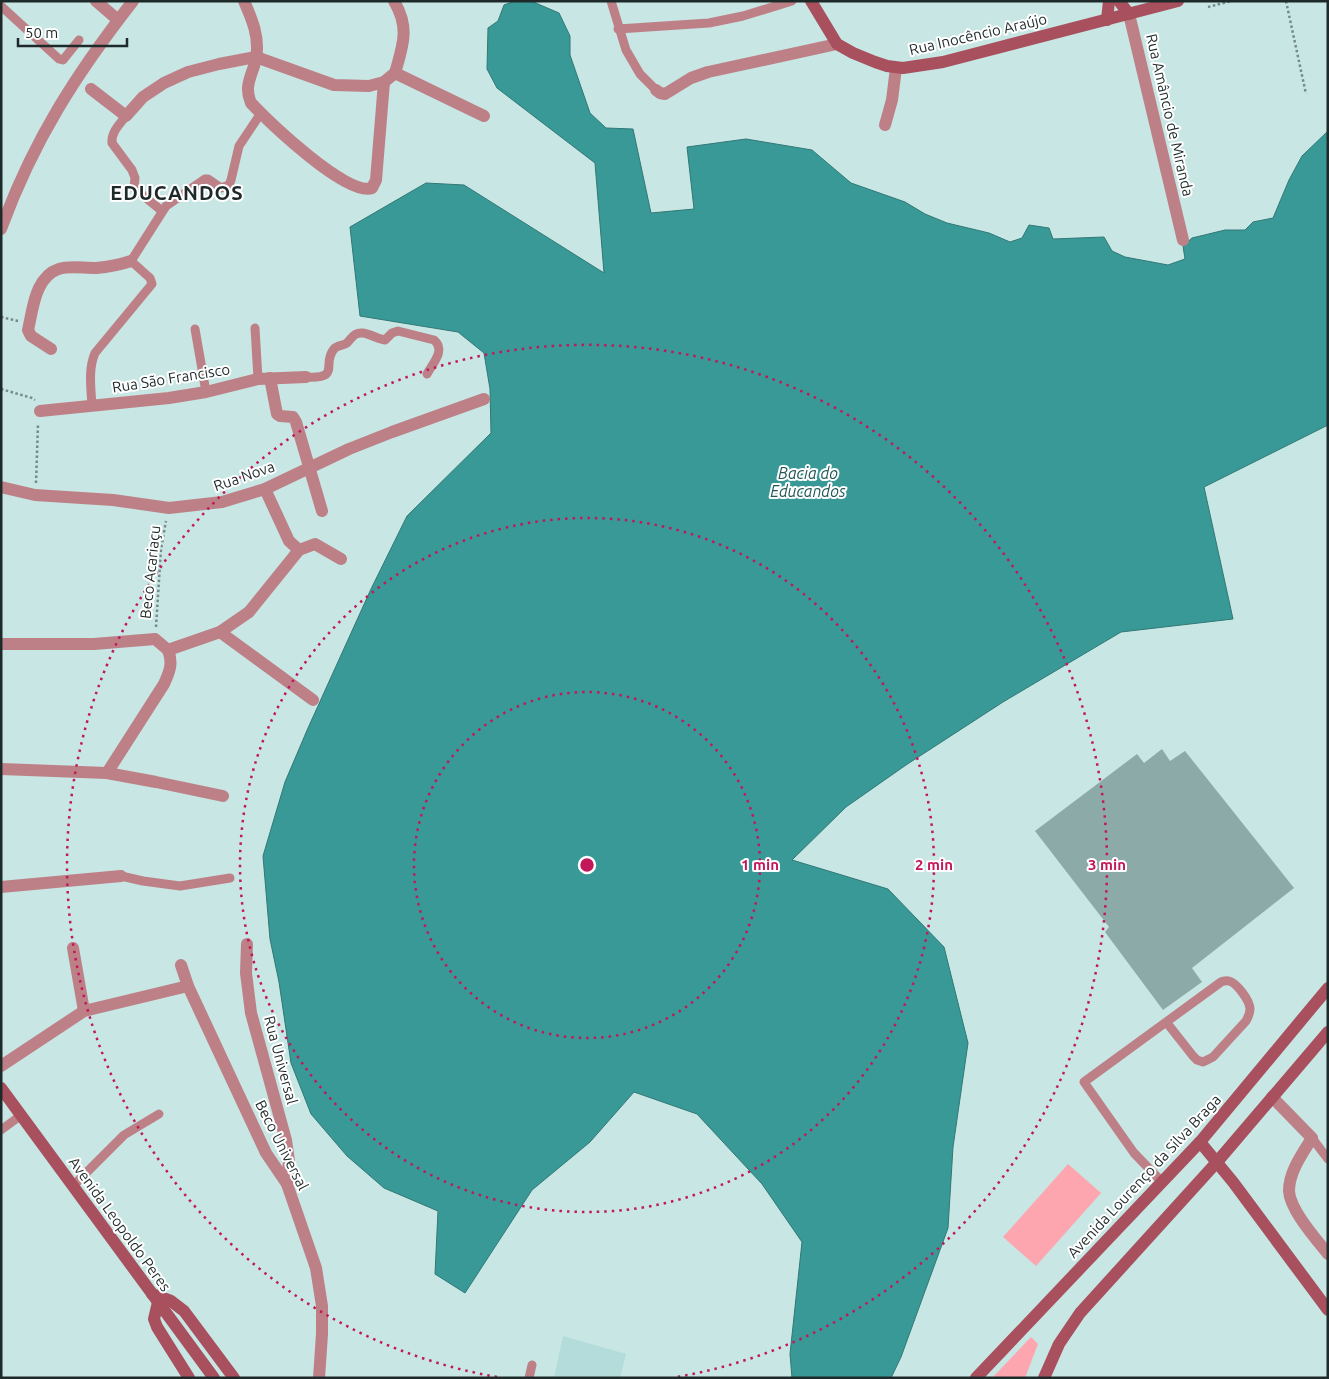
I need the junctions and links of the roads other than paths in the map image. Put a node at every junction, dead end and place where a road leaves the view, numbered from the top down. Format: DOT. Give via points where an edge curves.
graph roads {
  1 [pos="96,1"];
  2 [pos="133,1"];
  3 [pos="244,1"];
  4 [pos="394,1"];
  5 [pos="611,1"];
  6 [pos="792,1"];
  7 [pos="811,1"];
  8 [pos="1109,1"];
  9 [pos="1118,1"];
  10 [pos="1178,1"];
  11 [pos="1,6"];
  12 [pos="1130,14"];
  13 [pos="118,20"];
  14 [pos="1108,20"];
  15 [pos="618,29"];
  16 [pos="79,40"];
  17 [pos="837,44"];
  18 [pos="256,57"];
  19 [pos="896,68"];
  20 [pos="395,73"];
  21 [pos="384,82"];
  22 [pos="91,89"];
  23 [pos="656,90"];
  24 [pos="261,113"];
  25 [pos="126,116"];
  26 [pos="484,116"];
  27 [pos="885,125"];
  28 [pos="162,211"];
  29 [pos="1,229"];
  30 [pos="1183,240"];
  31 [pos="131,261"];
  32 [pos="255,328"];
  33 [pos="195,329"];
  34 [pos="51,349"];
  35 [pos="427,374"];
  36 [pos="306,376"];
  37 [pos="264,379"];
  38 [pos="206,392"];
  39 [pos="484,399"];
  40 [pos="92,406"];
  41 [pos="40,412"];
  42 [pos="309,468"];
  43 [pos="1,487"];
  44 [pos="265,489"];
  45 [pos="322,511"];
  46 [pos="299,550"];
  47 [pos="341,559"];
  48 [pos="220,632"];
  49 [pos="1,644"];
  50 [pos="168,650"];
  51 [pos="313,700"];
  52 [pos="1,769"];
  53 [pos="107,774"];
  54 [pos="223,796"];
  55 [pos="121,876"];
  56 [pos="230,878"];
  57 [pos="1,887"];
  58 [pos="247,944"];
  59 [pos="73,948"];
  60 [pos="181,965"];
  61 [pos="188,986"];
  62 [pos="1328,988"];
  63 [pos="84,1011"];
  64 [pos="1167,1022"];
  65 [pos="1328,1032"];
  66 [pos="1,1066"];
  67 [pos="1,1088"];
  68 [pos="1272,1097"];
  69 [pos="159,1114"];
  70 [pos="20,1116"];
  71 [pos="1,1130"];
  72 [pos="1312,1138"];
  73 [pos="1200,1142"];
  74 [pos="1328,1159"];
  75 [pos="1217,1162"];
  76 [pos="1162,1182"];
  77 [pos="287,1184"];
  78 [pos="73,1186"];
  79 [pos="1328,1254"];
  80 [pos="154,1297"];
  81 [pos="1328,1310"];
  82 [pos="532,1365"];
  83 [pos="188,1378"];
  84 [pos="214,1378"];
  85 [pos="234,1378"];
  86 [pos="319,1378"];
  87 [pos="529,1378"];
  88 [pos="976,1378"];
  89 [pos="1044,1378"];
  1 -- 13 [label="street"];
  2 -- 13 [label="street"];
  3 -- 18 [label="street" via="256,31"];
  4 -- 20 [label="street" via="401,12 404,27 404,42"];
  5 -- 15 [label="lane"];
  6 -- 15 [label="lane" via="743,16 709,22"];
  7 -- 17 [label="street"];
  8 -- 14 [label="street"];
  9 -- 12 [label="street, Rua Amâncio de Miranda"];
  10 -- 12 [label="street, Rua Inocêncio Araújo"];
  11 -- 16 [label="lane" via="60,59 63,60"];
  12 -- 14 [label="street, Rua Inocêncio Araújo"];
  12 -- 30 [label="street, Rua Amâncio de Miranda"];
  13 -- 29 [label="street" via="49,122 17,186"];
  14 -- 19 [label="street, Rua Inocêncio Araújo" via="943,62"];
  15 -- 23 [label="lane" via="633,64"];
  17 -- 19 [label="street, Rua Inocêncio Araújo"];
  17 -- 23 [label="street" via="708,72 665,94"];
  18 -- 21 [label="street" via="334,85 369,86"];
  18 -- 24 [label="street" via="246,89 251,103"];
  18 -- 25 [label="street" via="188,72 172,79 143,97"];
  19 -- 27 [label="street"];
  20 -- 21 [label="street"];
  20 -- 26 [label="street"];
  21 -- 24 [label="street" via="376,180 369,189 350,184 319,165"];
  22 -- 25 [label="street"];
  24 -- 28 [label="lane" via="239,146 229,185 221,188 205,179"];
  25 -- 28 [label="lane" via="115,131 112,144 132,170 134,188"];
  28 -- 31 [label="lane"];
  31 -- 34 [label="street" via="115,266 59,269 46,276 38,289 28,330 31,336"];
  31 -- 40 [label="lane" via="150,278 152,284 95,353 91,364"];
  32 -- 37 [label="lane"];
  33 -- 38 [label="lane"];
  35 -- 36 [label="lane" via="440,352 437,342 398,331 385,340 361,333 354,335 346,344 333,350 327,373 322,377"];
  36 -- 37 [label="street, Rua São Francisco"];
  37 -- 38 [label="street, Rua São Francisco"];
  37 -- 42 [label="street" via="276,412 295,419"];
  38 -- 40 [label="street, Rua São Francisco"];
  39 -- 42 [label="street, Rua Nova" via="392,432"];
  40 -- 41 [label="street, Rua São Francisco"];
  42 -- 44 [label="street, Rua Nova"];
  42 -- 45 [label="street"];
  43 -- 44 [label="street, Rua Nova" via="35,494 169,508 222,502"];
  44 -- 46 [label="street" via="289,541"];
  46 -- 47 [label="street" via="315,544"];
  46 -- 48 [label="street" via="249,612"];
  48 -- 50 [label="street"];
  48 -- 51 [label="street"];
  49 -- 50 [label="street" via="94,644 155,639"];
  50 -- 53 [label="street" via="172,661 170,672"];
  52 -- 53 [label="street"];
  53 -- 54 [label="street"];
  55 -- 56 [label="lane" via="180,886"];
  55 -- 57 [label="street"];
  58 -- 77 [label="street, Rua Universal" via="246,973 251,1013 286,1140 289,1161"];
  59 -- 63 [label="street"];
  60 -- 61 [label="street, Beco Universal"];
  61 -- 63 [label="street"];
  61 -- 77 [label="street, Beco Universal" via="266,1153"];
  62 -- 73 [label="street, Avenida Lourenço da Silva Braga"];
  63 -- 66 [label="street"];
  64 -- 64 [label="lane" via="1221,982 1235,984 1250,1007 1246,1020 1213,1057 1203,1062 1193,1056"];
  64 -- 76 [label="lane" via="1084,1082 1134,1153"];
  65 -- 68 [label="street"];
  67 -- 70 [label="street, Avenida Leopoldo Peres"];
  68 -- 72 [label="street"];
  68 -- 75 [label="street"];
  69 -- 78 [label="lane" via="124,1135"];
  70 -- 71 [label="lane"];
  70 -- 78 [label="street, Avenida Leopoldo Peres"];
  72 -- 74 [label="lane"];
  72 -- 79 [label="street" via="1292,1175 1289,1193 1296,1210"];
  73 -- 75 [label="street"];
  73 -- 76 [label="street, Avenida Lourenço da Silva Braga"];
  75 -- 81 [label="street"];
  75 -- 89 [label="street" via="1080,1313 1059,1344"];
  76 -- 88 [label="street, Avenida Lourenço da Silva Braga"];
  77 -- 86 [label="street, Beco Universal" via="316,1268 322,1306"];
  78 -- 80 [label="street, Avenida Leopoldo Peres"];
  80 -- 83 [label="street" via="157,1328"];
  80 -- 84 [label="street, Avenida Leopoldo Peres"];
  80 -- 85 [label="street" via="171,1301 184,1311"];
  82 -- 87 [label="lane"];
}
